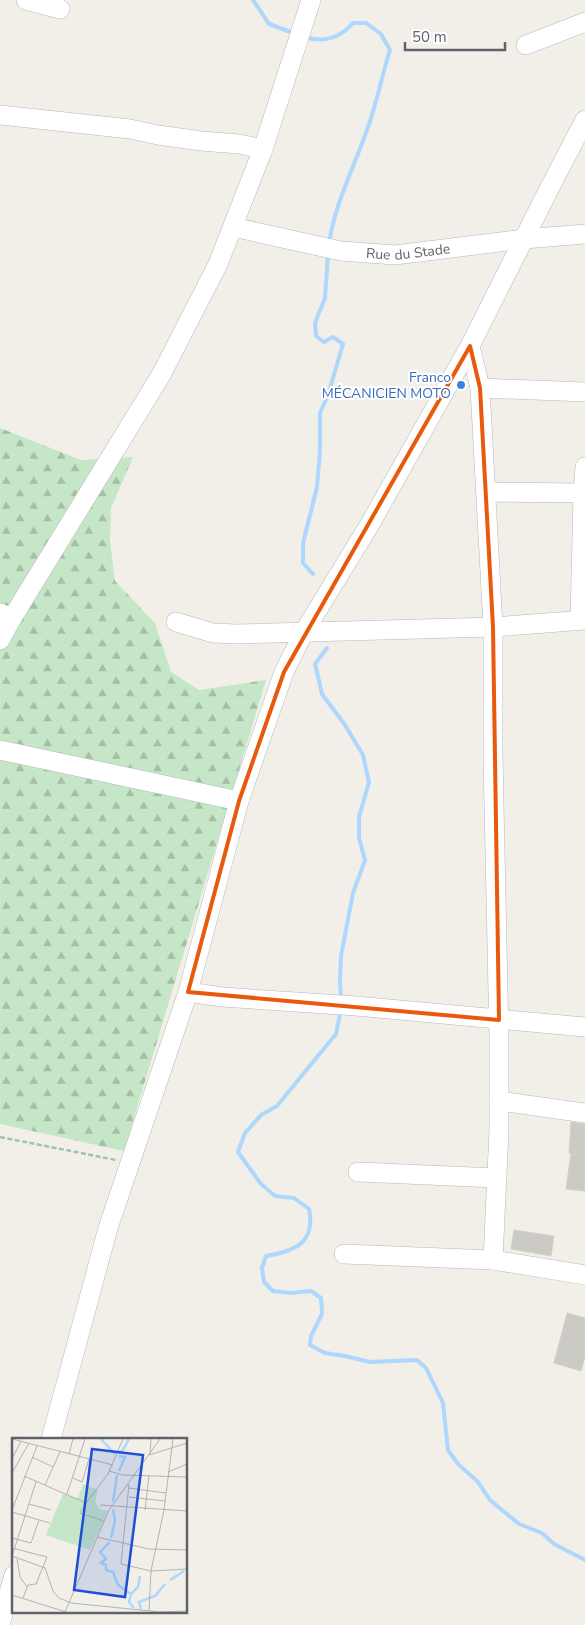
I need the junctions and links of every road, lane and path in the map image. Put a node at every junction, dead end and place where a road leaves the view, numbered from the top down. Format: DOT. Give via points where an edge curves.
graph roads {
  1 [pos="26,0"];
  2 [pos="311,0"];
  3 [pos="60,8"];
  4 [pos="585,22"];
  5 [pos="526,45"];
  6 [pos="0,115"];
  7 [pos="585,120"];
  8 [pos="263,150"];
  9 [pos="233,227"];
  10 [pos="585,234"];
  11 [pos="524,239"];
  12 [pos="470,346"];
  13 [pos="480,388"];
  14 [pos="585,392"];
  15 [pos="585,467"];
  16 [pos="487,492"];
  17 [pos="584,493"];
  18 [pos="6,616"];
  19 [pos="583,620"];
  20 [pos="176,622"];
  21 [pos="493,627"];
  22 [pos="304,632"];
  23 [pos="0,640"];
  24 [pos="0,750"];
  25 [pos="239,802"];
  26 [pos="188,992"];
  27 [pos="499,1020"];
  28 [pos="585,1027"];
  29 [pos="499,1101"];
  30 [pos="585,1113"];
  31 [pos="0,1137"];
  32 [pos="129,1163"];
  33 [pos="358,1172"];
  34 [pos="497,1178"];
  35 [pos="344,1254"];
  36 [pos="493,1260"];
  37 [pos="585,1275"];
  38 [pos="51,1438"];
  39 [pos="12,1582"];
  40 [pos="0,1625"];
  1 -- 3 [label="street"];
  2 -- 8 [label="street"];
  4 -- 5 [label="street"];
  6 -- 8 [label="street" via="130,129"];
  7 -- 11 [label="street"];
  8 -- 9 [label="street"];
  9 -- 11 [label="street, Rue du Stade" via="326,248 395,255"];
  9 -- 18 [label="street" via="218,264 161,375"];
  10 -- 11 [label="street, Rue du Stade"];
  11 -- 12 [label="street"];
  12 -- 13 [label="street"];
  12 -- 22 [label="street"];
  13 -- 14 [label="street"];
  13 -- 16 [label="street"];
  15 -- 17 [label="street"];
  16 -- 17 [label="street"];
  16 -- 21 [label="street"];
  17 -- 19 [label="street"];
  18 -- 23 [label="street"];
  19 -- 21 [label="street"];
  20 -- 22 [label="street" via="213,633"];
  21 -- 22 [label="street"];
  21 -- 27 [label="street"];
  22 -- 25 [label="street" via="284,672"];
  24 -- 25 [label="street"];
  25 -- 26 [label="street"];
  26 -- 27 [label="street"];
  26 -- 32 [label="street"];
  27 -- 28 [label="street"];
  27 -- 29 [label="street"];
  29 -- 30 [label="street"];
  29 -- 34 [label="street"];
  31 -- 32 [label="path"];
  32 -- 38 [label="street" via="108,1228"];
  33 -- 34 [label="street"];
  34 -- 36 [label="street"];
  35 -- 36 [label="street"];
  36 -- 37 [label="street"];
  39 -- 40 [label="street"];
}
